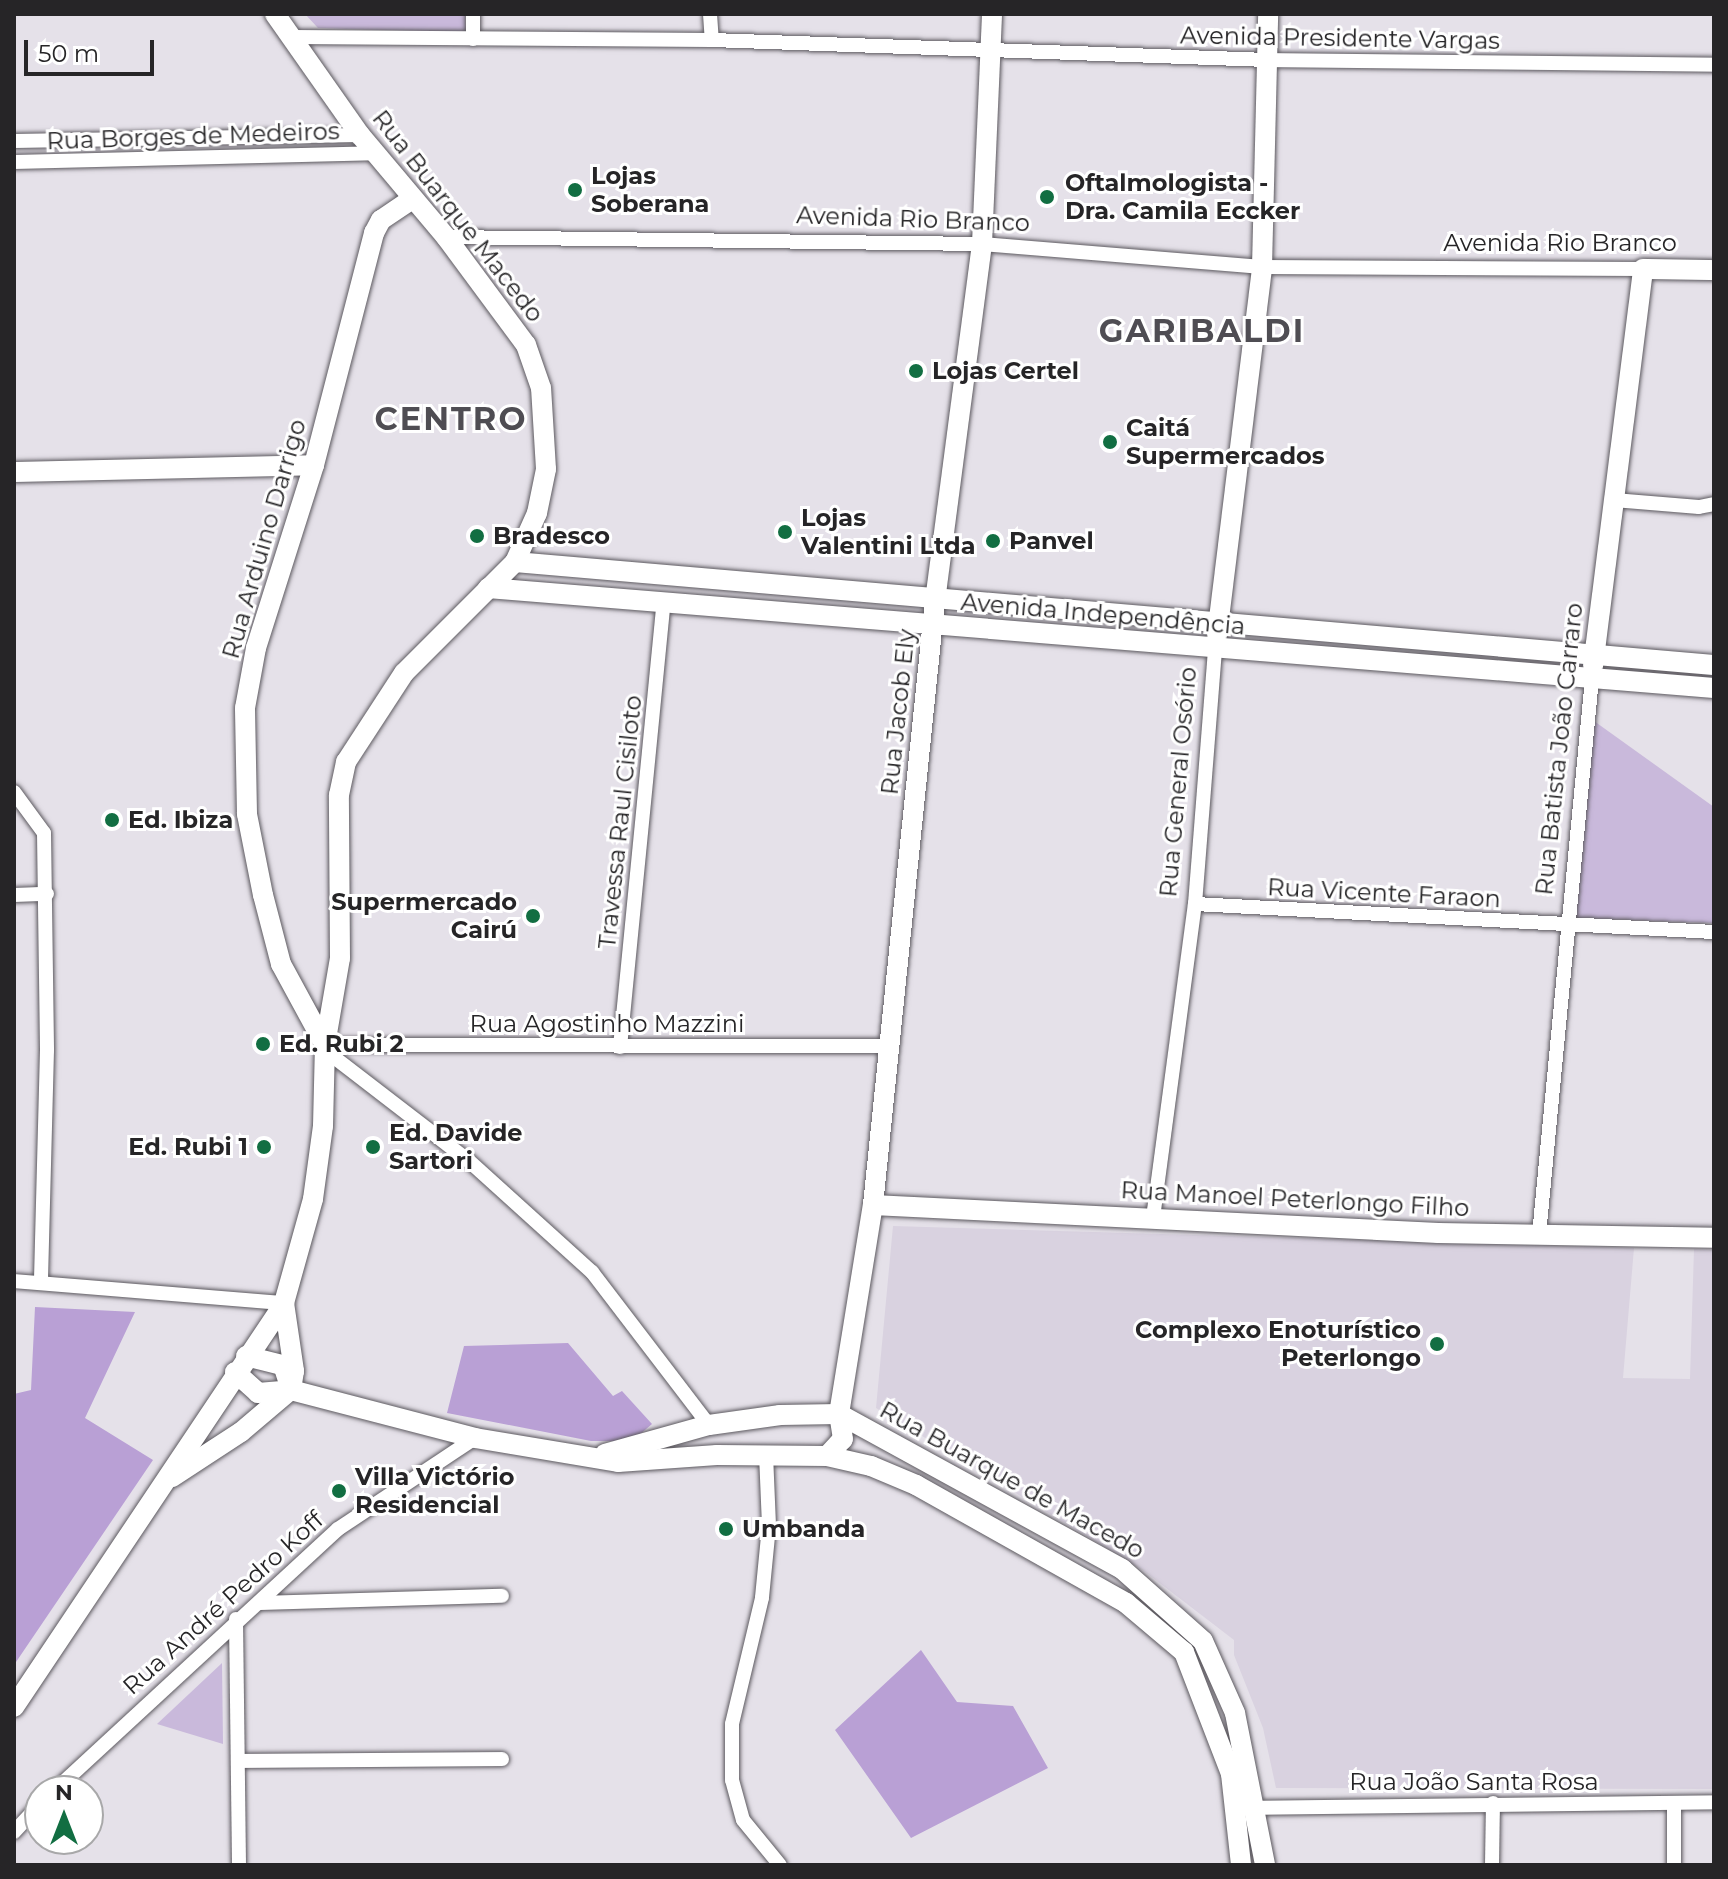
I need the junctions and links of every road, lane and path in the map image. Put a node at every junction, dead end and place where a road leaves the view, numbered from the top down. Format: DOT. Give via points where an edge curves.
graph roads {
  1 [pos="275,14"];
  2 [pos="473,14"];
  3 [pos="710,14"];
  4 [pos="992,14"];
  5 [pos="1268,14"];
  6 [pos="293,37"];
  7 [pos="473,39"];
  8 [pos="712,40"];
  9 [pos="994,53"];
  10 [pos="1267,60"];
  11 [pos="1714,65"];
  12 [pos="360,135"];
  13 [pos="14,141"];
  14 [pos="59,142"];
  15 [pos="374,153"];
  16 [pos="14,162"];
  17 [pos="59,162"];
  18 [pos="411,200"];
  19 [pos="446,237"];
  20 [pos="982,244"];
  21 [pos="1262,267"];
  22 [pos="1643,269"];
  23 [pos="1714,270"];
  24 [pos="314,465"];
  25 [pos="14,472"];
  26 [pos="1614,500"];
  27 [pos="1714,504"];
  28 [pos="515,562"];
  29 [pos="488,588"];
  30 [pos="664,601"];
  31 [pos="935,601"];
  32 [pos="1219,623"];
  33 [pos="934,625"];
  34 [pos="1215,651"];
  35 [pos="1595,654"];
  36 [pos="1714,665"];
  37 [pos="1592,678"];
  38 [pos="1714,688"];
  39 [pos="14,792"];
  40 [pos="47,894"];
  41 [pos="14,895"];
  42 [pos="1195,904"];
  43 [pos="1566,926"];
  44 [pos="1714,932"];
  45 [pos="889,1046"];
  46 [pos="620,1047"];
  47 [pos="325,1048"];
  48 [pos="873,1205"];
  49 [pos="1153,1218"];
  50 [pos="1539,1235"];
  51 [pos="1714,1238"];
  52 [pos="14,1281"];
  53 [pos="41,1281"];
  54 [pos="284,1303"];
  55 [pos="241,1364"];
  56 [pos="291,1390"];
  57 [pos="839,1414"];
  58 [pos="780,1415"];
  59 [pos="709,1425"];
  60 [pos="475,1438"];
  61 [pos="766,1454"];
  62 [pos="827,1456"];
  63 [pos="593,1457"];
  64 [pos="165,1481"];
  65 [pos="502,1596"];
  66 [pos="259,1603"];
  67 [pos="236,1619"];
  68 [pos="14,1707"];
  69 [pos="502,1759"];
  70 [pos="240,1761"];
  71 [pos="71,1775"];
  72 [pos="1714,1802"];
  73 [pos="1493,1803"];
  74 [pos="1674,1803"];
  75 [pos="1257,1806"];
  76 [pos="1235,1809"];
  77 [pos="239,1865"];
  78 [pos="780,1865"];
  79 [pos="1241,1865"];
  80 [pos="1265,1865"];
  81 [pos="1492,1865"];
  82 [pos="1674,1865"];
  1 -- 6 [label="main road, Rua Buarque Macedo"];
  2 -- 7 [label="street"];
  3 -- 8 [label="street"];
  4 -- 9 [label="main road, Rua Jacob Ely"];
  5 -- 10 [label="main road, Rua General Osório"];
  6 -- 7 [label="street, Avenida Presidente Vargas"];
  6 -- 12 [label="main road, Rua Buarque Macedo"];
  7 -- 8 [label="street, Avenida Presidente Vargas"];
  8 -- 9 [label="street, Avenida Presidente Vargas"];
  9 -- 10 [label="street, Avenida Presidente Vargas"];
  9 -- 20 [label="main road, Rua Jacob Ely"];
  10 -- 11 [label="street, Avenida Presidente Vargas"];
  10 -- 21 [label="main road, Rua General Osório"];
  12 -- 14 [label="street, Rua Borges de Medeiros"];
  12 -- 15 [label="main road, Rua Buarque Macedo"];
  13 -- 14 [label="street, Rua Borges de Medeiros"];
  14 -- 17 [label="street"];
  15 -- 17 [label="street, Rua Borges de Medeiros"];
  15 -- 18 [label="main road, Rua Buarque Macedo"];
  16 -- 17 [label="street, Rua Borges de Medeiros"];
  18 -- 19 [label="main road, Rua Buarque Macedo"];
  18 -- 24 [label="main road, Rua Arduino Darrigo" via="381,220 374,233"];
  19 -- 20 [label="street, Avenida Rio Branco"];
  19 -- 28 [label="main road, Rua Buarque Macedo" via="526,345 541,388 546,469 537,513"];
  20 -- 21 [label="street, Avenida Rio Branco"];
  20 -- 31 [label="main road, Rua Jacob Ely"];
  21 -- 22 [label="street, Avenida Rio Branco"];
  21 -- 32 [label="main road, Rua General Osório"];
  22 -- 23 [label="main road, Avenida Rio Branco"];
  22 -- 26 [label="main road, Rua Batista João Carraro"];
  24 -- 25 [label="main road"];
  24 -- 47 [label="main road, Rua Arduino Darrigo" via="268,604 245,708 247,814 281,964"];
  26 -- 27 [label="street"];
  26 -- 35 [label="main road, Rua Batista João Carraro"];
  28 -- 29 [label="main road"];
  28 -- 31 [label="main road, Avenida Independência"];
  29 -- 30 [label="main road, Avenida Independência"];
  29 -- 47 [label="main road" via="404,673 346,762 339,795 340,958"];
  30 -- 33 [label="main road, Avenida Independência"];
  30 -- 46 [label="street, Travessa Raul Cisiloto"];
  31 -- 32 [label="main road, Avenida Independência"];
  31 -- 33 [label="main road, Rua Jacob Ely"];
  32 -- 34 [label="main road, Rua General Osório"];
  32 -- 35 [label="main road, Avenida Independência"];
  33 -- 34 [label="main road, Avenida Independência"];
  33 -- 45 [label="main road, Rua Jacob Ely"];
  34 -- 37 [label="main road, Avenida Independência"];
  34 -- 42 [label="street, Rua General Osório"];
  35 -- 36 [label="main road, Avenida Independência"];
  35 -- 37 [label="main road, Rua Batista João Carraro"];
  37 -- 38 [label="main road, Avenida Independência"];
  37 -- 43 [label="street, Rua Batista João Carraro"];
  39 -- 40 [label="street" via="44,833"];
  40 -- 41 [label="street"];
  40 -- 53 [label="street"];
  42 -- 43 [label="street, Rua Vicente Faraon"];
  42 -- 49 [label="street, Rua General Osório"];
  43 -- 44 [label="street, Rua Vicente Faraon"];
  43 -- 50 [label="street, Rua Batista João Carraro"];
  45 -- 46 [label="street, Rua Agostinho Mazzini"];
  45 -- 48 [label="main road, Rua Jacob Ely"];
  46 -- 47 [label="street, Rua Agostinho Mazzini"];
  47 -- 54 [label="main road" via="313,1199"];
  47 -- 59 [label="street" via="469,1161 592,1272"];
  48 -- 49 [label="main road, Rua Manoel Peterlongo Filho"];
  48 -- 57 [label="main road, Rua Jacob Ely"];
  49 -- 50 [label="main road, Rua Manoel Peterlongo Filho"];
  50 -- 51 [label="main road, Rua Manoel Peterlongo Filho"];
  52 -- 53 [label="street"];
  53 -- 54 [label="street"];
  54 -- 55 [label="main road"];
  54 -- 56 [label="main road" via="294,1371"];
  55 -- 56 [label="main road, Rua Buarque de Macedo" via="258,1393"];
  55 -- 56 [label="main road" via="283,1365"];
  55 -- 64 [label="main road"];
  56 -- 60 [label="main road, Rua Buarque de Macedo"];
  56 -- 64 [label="main road" via="241,1432"];
  57 -- 58 [label="main road, Rua Buarque de Macedo"];
  57 -- 62 [label="main road, Rua Jacob Ely" via="843,1439"];
  57 -- 75 [label="main road, Rua Buarque de Macedo" via="1122,1569 1147,1588 1203,1641 1235,1713"];
  58 -- 59 [label="main road, Rua Buarque de Macedo"];
  58 -- 61 [label="main road" via="762,1429"];
  59 -- 63 [label="main road, Rua Buarque de Macedo"];
  60 -- 63 [label="main road, Rua Buarque de Macedo"];
  60 -- 66 [label="street, Rua André Pedro Koff" via="338,1529"];
  61 -- 62 [label="main road, Rua Buarque de Macedo"];
  61 -- 63 [label="main road, Rua Buarque de Macedo" via="643,1462"];
  61 -- 78 [label="street" via="769,1526 762,1598 732,1724 732,1780 743,1820"];
  62 -- 76 [label="main road, Rua Buarque de Macedo" via="871,1466 1005,1531 1126,1603 1184,1652 1216,1727"];
  64 -- 68 [label="main road"];
  65 -- 66 [label="street"];
  66 -- 67 [label="street, Rua André Pedro Koff"];
  67 -- 70 [label="street"];
  67 -- 71 [label="street, Rua André Pedro Koff"];
  69 -- 70 [label="street"];
  70 -- 77 [label="street"];
  72 -- 74 [label="street, Rua João Santa Rosa"];
  73 -- 74 [label="street, Rua João Santa Rosa"];
  73 -- 75 [label="street, Rua João Santa Rosa"];
  73 -- 81 [label="street"];
  74 -- 82 [label="street"];
  75 -- 76 [label="street, Rua João Santa Rosa"];
  75 -- 80 [label="main road, Rua Buarque de Macedo"];
  76 -- 79 [label="main road, Rua Buarque de Macedo"];
}
